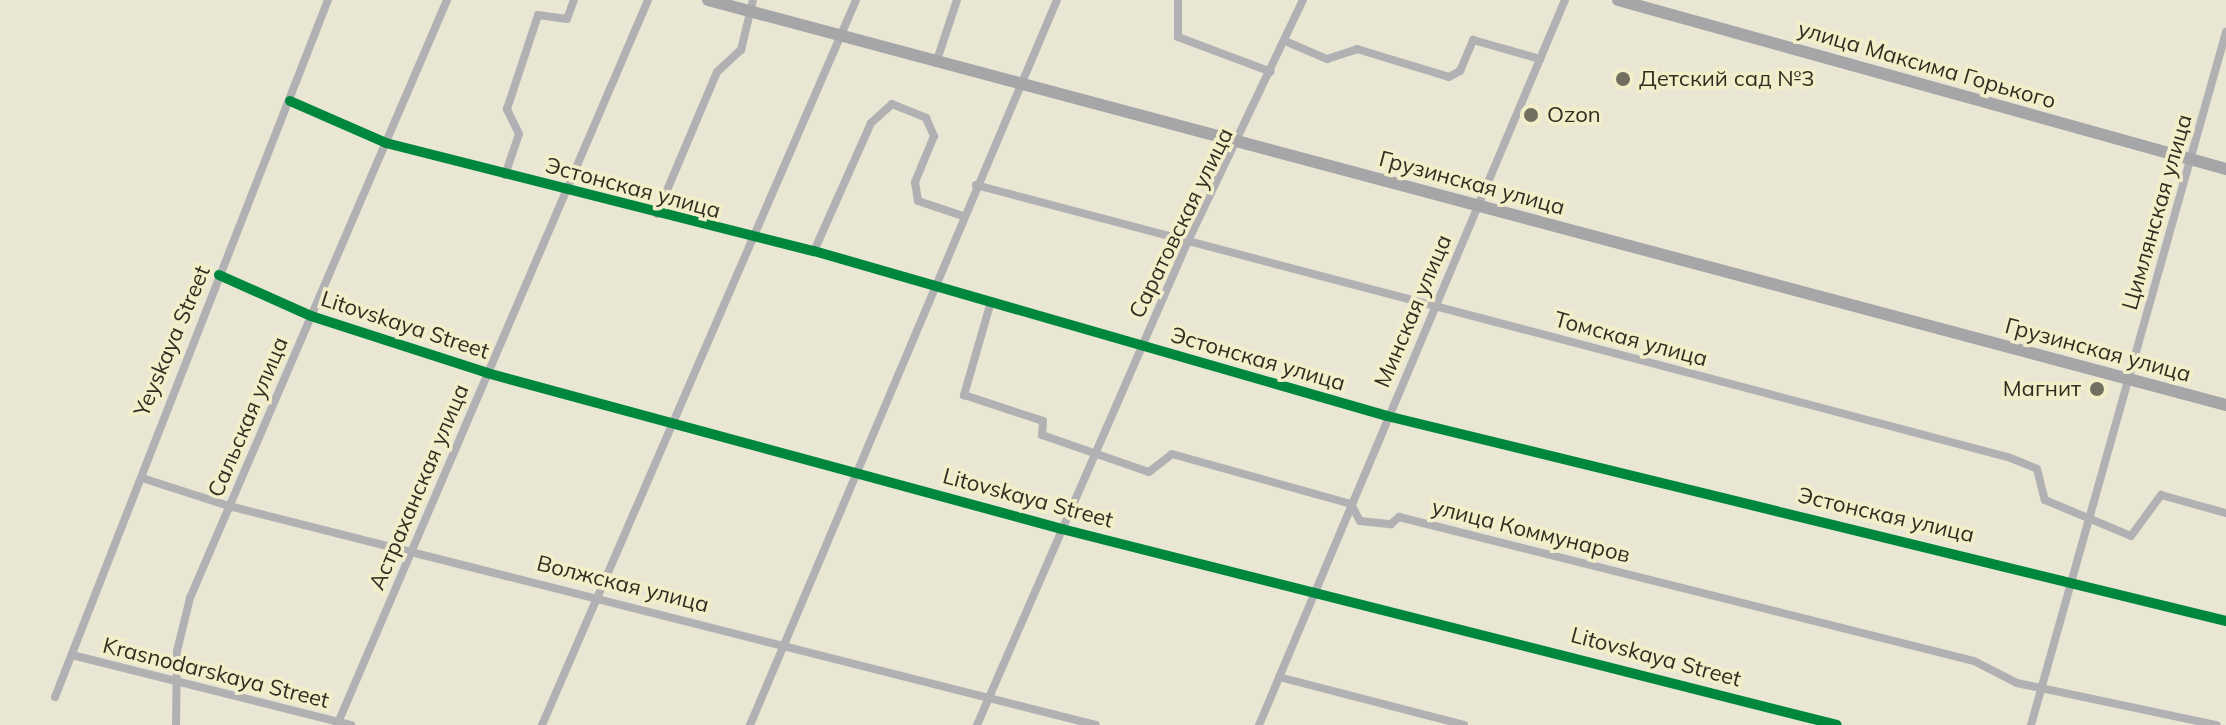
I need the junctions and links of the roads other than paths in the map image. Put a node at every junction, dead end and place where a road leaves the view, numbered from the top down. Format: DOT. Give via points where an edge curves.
graph roads {
  1 [pos="328,0"];
  2 [pos="447,0"];
  3 [pos="574,0"];
  4 [pos="648,0"];
  5 [pos="708,0"];
  6 [pos="856,0"];
  7 [pos="957,0"];
  8 [pos="1057,0"];
  9 [pos="1178,0"];
  10 [pos="1303,0"];
  11 [pos="1565,0"];
  12 [pos="1618,0"];
  13 [pos="753,6"];
  14 [pos="2226,32"];
  15 [pos="840,36"];
  16 [pos="1285,41"];
  17 [pos="1540,59"];
  18 [pos="936,63"];
  19 [pos="1271,72"];
  20 [pos="1021,85"];
  21 [pos="290,101"];
  22 [pos="1240,142"];
  23 [pos="386,143"];
  24 [pos="2192,160"];
  25 [pos="2226,169"];
  26 [pos="505,175"];
  27 [pos="976,185"];
  28 [pos="565,189"];
  29 [pos="1477,205"];
  30 [pos="657,214"];
  31 [pos="963,216"];
  32 [pos="747,239"];
  33 [pos="1188,241"];
  34 [pos="814,251"];
  35 [pos="219,275"];
  36 [pos="932,289"];
  37 [pos="990,305"];
  38 [pos="1434,305"];
  39 [pos="311,316"];
  40 [pos="1142,347"];
  41 [pos="487,373"];
  42 [pos="2128,379"];
  43 [pos="2226,405"];
  44 [pos="1387,416"];
  45 [pos="673,422"];
  46 [pos="1096,452"];
  47 [pos="855,473"];
  48 [pos="142,478"];
  49 [pos="1351,504"];
  50 [pos="229,506"];
  51 [pos="2226,513"];
  52 [pos="2088,519"];
  53 [pos="1062,529"];
  54 [pos="412,550"];
  55 [pos="2071,580"];
  56 [pos="1315,590"];
  57 [pos="594,596"];
  58 [pos="2226,621"];
  59 [pos="785,641"];
  60 [pos="72,655"];
  61 [pos="1279,677"];
  62 [pos="174,684"];
  63 [pos="2044,684"];
  64 [pos="55,697"];
  65 [pos="989,697"];
  66 [pos="338,723"];
  67 [pos="176,725"];
  68 [pos="351,725"];
  69 [pos="542,725"];
  70 [pos="750,725"];
  71 [pos="977,725"];
  72 [pos="1096,725"];
  73 [pos="1259,725"];
  74 [pos="1464,725"];
  75 [pos="1837,725"];
  76 [pos="2031,725"];
  77 [pos="2217,725"];
  1 -- 21 [label="street, Yeyskaya Street"];
  2 -- 23 [label="street, Сальская улица"];
  3 -- 26 [label="street" via="567,19 538,15 507,109 519,134"];
  4 -- 28 [label="street, Астраханская улица"];
  5 -- 13 [label="main road, Грузинская улица"];
  6 -- 15 [label="street"];
  7 -- 18 [label="street"];
  8 -- 20 [label="street"];
  9 -- 19 [label="street" via="1178,37"];
  10 -- 16 [label="street, Саратовская улица"];
  11 -- 17 [label="street, Минская улица"];
  12 -- 24 [label="main road, улица Максима Горького"];
  13 -- 15 [label="main road, Грузинская улица"];
  13 -- 30 [label="street" via="741,50 717,72"];
  14 -- 24 [label="street, Цимлянская улица"];
  15 -- 18 [label="main road, Грузинская улица"];
  15 -- 32 [label="street"];
  16 -- 17 [label="street" via="1327,59 1357,49 1449,77 1460,71 1473,40"];
  16 -- 19 [label="street, Саратовская улица"];
  17 -- 29 [label="street, Минская улица"];
  18 -- 20 [label="main road, Грузинская улица"];
  19 -- 22 [label="street, Саратовская улица"];
  20 -- 22 [label="main road, Грузинская улица"];
  20 -- 27 [label="street"];
  21 -- 23 [label="street, Эстонская улица"];
  21 -- 35 [label="street, Yeyskaya Street"];
  22 -- 29 [label="main road, Грузинская улица"];
  22 -- 33 [label="street, Саратовская улица"];
  23 -- 26 [label="street, Эстонская улица"];
  23 -- 39 [label="street, Сальская улица"];
  24 -- 25 [label="main road, улица Максима Горького"];
  24 -- 42 [label="street, Цимлянская улица"];
  26 -- 28 [label="street, Эстонская улица"];
  27 -- 31 [label="street"];
  27 -- 33 [label="street, Томская улица"];
  28 -- 30 [label="street, Эстонская улица"];
  28 -- 41 [label="street, Астраханская улица"];
  29 -- 38 [label="street, Минская улица"];
  29 -- 42 [label="main road, Грузинская улица"];
  30 -- 32 [label="street, Эстонская улица"];
  31 -- 34 [label="street" via="918,201 915,182 934,136 926,118 892,104 871,123"];
  31 -- 36 [label="street"];
  32 -- 34 [label="street, Эстонская улица"];
  32 -- 45 [label="street"];
  33 -- 38 [label="street, Томская улица"];
  33 -- 40 [label="street, Саратовская улица"];
  34 -- 36 [label="street, Эстонская улица"];
  35 -- 39 [label="street, Litovskaya Street"];
  35 -- 48 [label="street, Yeyskaya Street" via="148,445"];
  36 -- 37 [label="street, Эстонская улица"];
  36 -- 47 [label="street"];
  37 -- 40 [label="street, Эстонская улица"];
  37 -- 46 [label="street, улица Коммунаров" via="964,395 1043,421 1042,435"];
  38 -- 44 [label="street, Минская улица"];
  38 -- 52 [label="street, Томская улица" via="2025,462 2037,469 2045,500"];
  39 -- 41 [label="street, Litovskaya Street"];
  39 -- 50 [label="street, Сальская улица"];
  40 -- 44 [label="street, Эстонская улица"];
  40 -- 46 [label="street, Саратовская улица"];
  41 -- 45 [label="street, Litovskaya Street"];
  41 -- 54 [label="street, Астраханская улица"];
  42 -- 43 [label="main road, Грузинская улица"];
  42 -- 52 [label="street, Цимлянская улица"];
  44 -- 49 [label="street, Минская улица"];
  44 -- 55 [label="street, Эстонская улица"];
  45 -- 47 [label="street, Litovskaya Street"];
  45 -- 57 [label="street"];
  46 -- 49 [label="street, улица Коммунаров" via="1149,472 1172,454"];
  46 -- 53 [label="street, Саратовская улица"];
  47 -- 53 [label="street, Litovskaya Street"];
  47 -- 59 [label="street"];
  48 -- 50 [label="street, Волжская улица"];
  48 -- 60 [label="street, Yeyskaya Street"];
  49 -- 56 [label="street, Минская улица"];
  49 -- 63 [label="street, улица Коммунаров" via="1360,521 1391,524 1399,517"];
  50 -- 54 [label="street, Волжская улица"];
  50 -- 62 [label="street, Сальская улица" via="181,625"];
  51 -- 52 [label="street, Томская улица" via="2161,495 2131,536"];
  52 -- 55 [label="street, Цимлянская улица"];
  53 -- 56 [label="street, Litovskaya Street"];
  53 -- 65 [label="street, Саратовская улица"];
  54 -- 57 [label="street, Волжская улица"];
  54 -- 66 [label="street, Астраханская улица"];
  55 -- 58 [label="street, Эстонская улица"];
  55 -- 63 [label="street, Цимлянская улица"];
  56 -- 61 [label="street, Минская улица"];
  56 -- 75 [label="street, Litovskaya Street"];
  57 -- 59 [label="street, Волжская улица"];
  57 -- 69 [label="street"];
  59 -- 65 [label="street, Волжская улица"];
  59 -- 70 [label="street"];
  60 -- 62 [label="street, Krasnodarskaya Street"];
  60 -- 64 [label="street, Yeyskaya Street"];
  61 -- 73 [label="street, Минская улица"];
  61 -- 74 [label="street"];
  62 -- 66 [label="street, Krasnodarskaya Street"];
  62 -- 67 [label="street, Сальская улица"];
  63 -- 76 [label="street, Цимлянская улица"];
  63 -- 77 [label="street, улица Коммунаров"];
  65 -- 71 [label="street, Саратовская улица"];
  65 -- 72 [label="street, Волжская улица"];
  66 -- 68 [label="street, Krasnodarskaya Street"];
}
